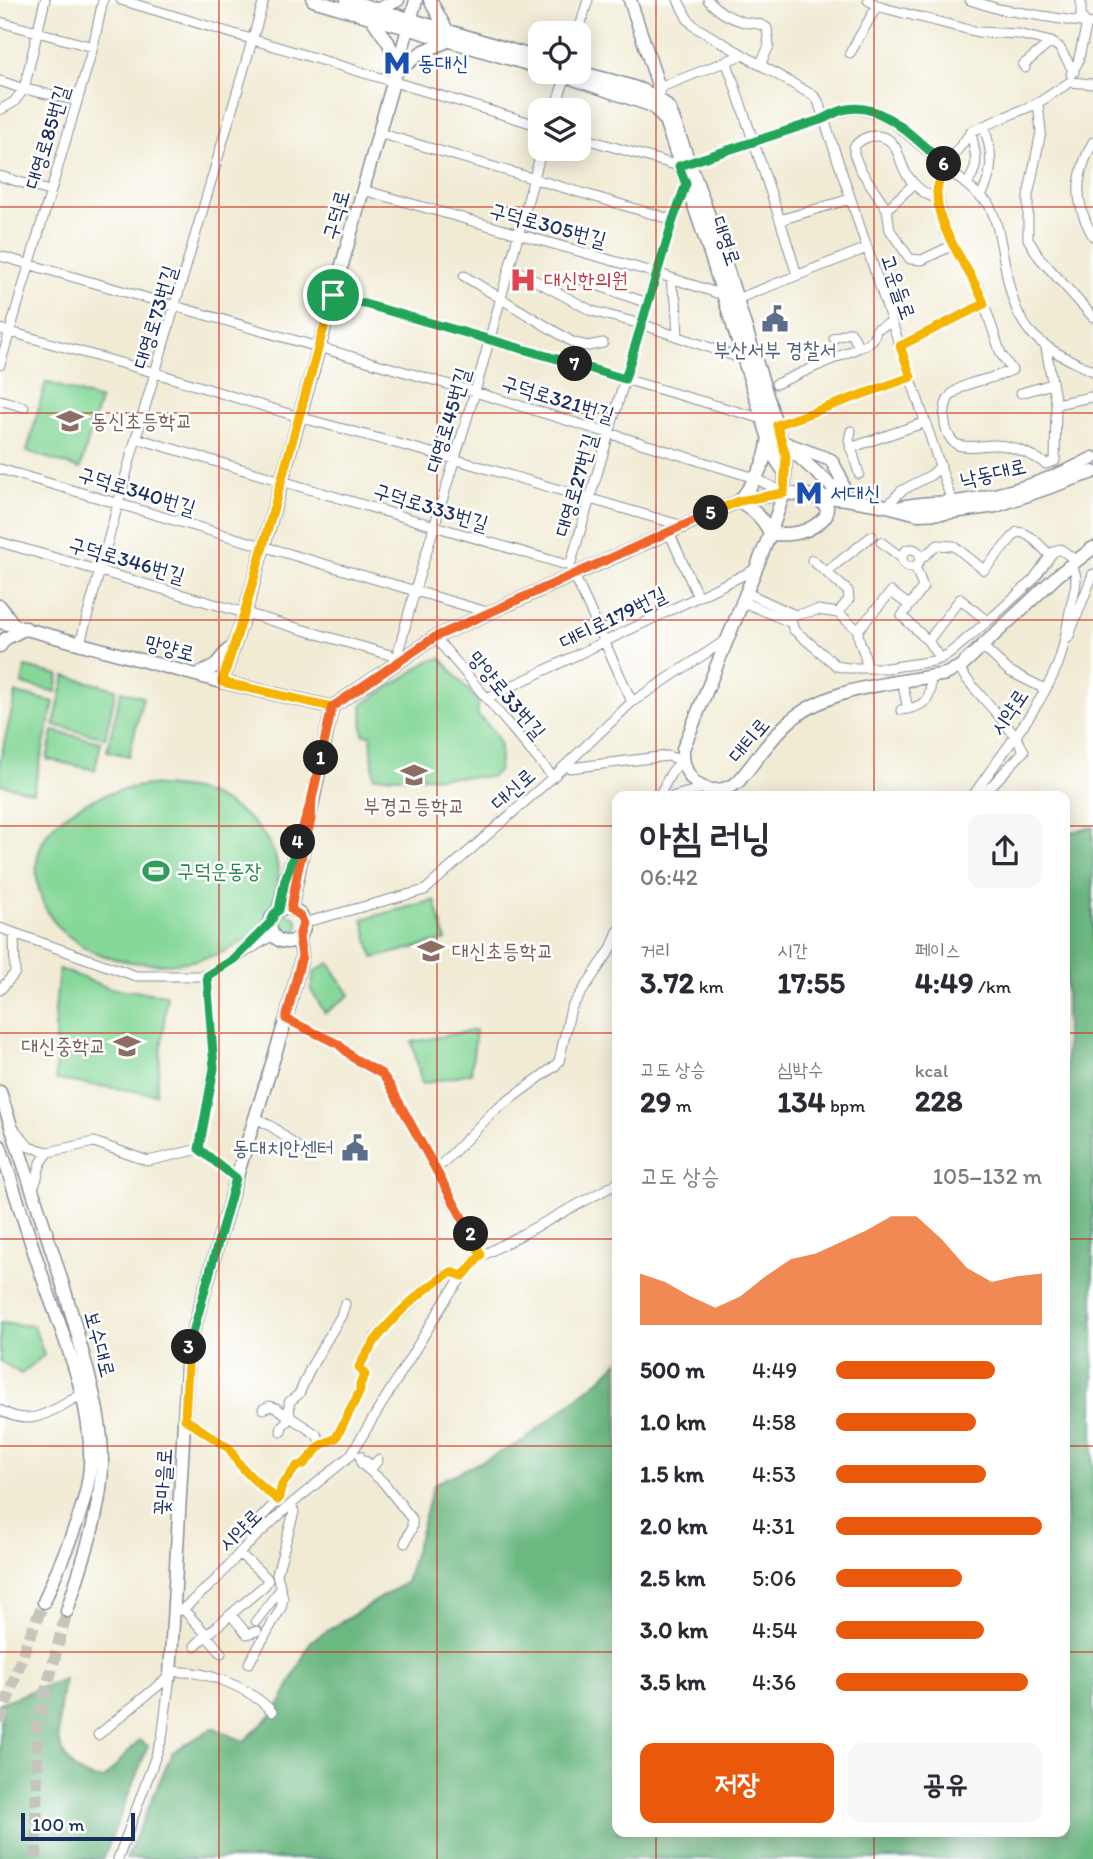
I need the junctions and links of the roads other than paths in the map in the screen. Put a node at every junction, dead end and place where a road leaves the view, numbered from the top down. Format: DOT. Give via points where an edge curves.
graph roads {
  1 [pos="45,0"];
  2 [pos="103,0"];
  3 [pos="121,0"];
  4 [pos="264,0"];
  5 [pos="313,0"];
  6 [pos="347,0"];
  7 [pos="398,0"];
  8 [pos="416,0"];
  9 [pos="430,0"];
  10 [pos="587,0"];
  11 [pos="630,0"];
  12 [pos="678,0"];
  13 [pos="708,0"];
  14 [pos="868,0"];
  15 [pos="970,0"];
  16 [pos="1082,0"];
  17 [pos="877,6"];
  18 [pos="373,13"];
  19 [pos="581,21"];
  20 [pos="0,22"];
  21 [pos="409,23"];
  22 [pos="1090,24"];
  23 [pos="38,33"];
  24 [pos="448,35"];
  25 [pos="253,39"];
  26 [pos="1051,42"];
  27 [pos="93,47"];
  28 [pos="850,53"];
  29 [pos="742,55"];
  30 [pos="528,57"];
  31 [pos="727,62"];
  32 [pos="528,63"];
  33 [pos="760,65"];
  34 [pos="1025,68"];
  35 [pos="396,72"];
  36 [pos="1074,72"];
  37 [pos="591,79"];
  38 [pos="0,81"];
  39 [pos="1093,84"];
  40 [pos="24,89"];
  41 [pos="656,97"];
  42 [pos="76,100"];
  43 [pos="1038,103"];
  44 [pos="0,110"];
  45 [pos="823,119"];
  46 [pos="528,121"];
  47 [pos="984,127"];
  48 [pos="971,132"];
  49 [pos="379,133"];
  50 [pos="591,140"];
  51 [pos="753,142"];
  52 [pos="1093,142"];
  53 [pos="539,161"];
  54 [pos="685,164"];
  55 [pos="946,166"];
  56 [pos="0,176"];
  57 [pos="534,178"];
  58 [pos="686,184"];
  59 [pos="914,184"];
  60 [pos="967,184"];
  61 [pos="363,190"];
  62 [pos="49,191"];
  63 [pos="981,197"];
  64 [pos="850,199"];
  65 [pos="938,199"];
  66 [pos="887,209"];
  67 [pos="673,220"];
  68 [pos="780,220"];
  69 [pos="517,235"];
  70 [pos="1093,236"];
  71 [pos="953,245"];
  72 [pos="867,248"];
  73 [pos="0,256"];
  74 [pos="29,264"];
  75 [pos="510,267"];
  76 [pos="656,273"];
  77 [pos="797,275"];
  78 [pos="464,276"];
  79 [pos="671,278"];
  80 [pos="580,279"];
  81 [pos="333,295"];
  82 [pos="723,295"];
  83 [pos="501,299"];
  84 [pos="737,299"];
  85 [pos="647,303"];
  86 [pos="984,304"];
  87 [pos="176,306"];
  88 [pos="1093,317"];
  89 [pos="892,322"];
  90 [pos="641,324"];
  91 [pos="5,331"];
  92 [pos="678,337"];
  93 [pos="834,338"];
  94 [pos="489,340"];
  95 [pos="603,343"];
  96 [pos="900,346"];
  97 [pos="859,347"];
  98 [pos="318,348"];
  99 [pos="1046,348"];
  100 [pos="743,359"];
  101 [pos="0,365"];
  102 [pos="1093,371"];
  103 [pos="156,373"];
  104 [pos="911,377"];
  105 [pos="625,379"];
  106 [pos="776,384"];
  107 [pos="1052,384"];
  108 [pos="475,391"];
  109 [pos="1021,393"];
  110 [pos="1091,397"];
  111 [pos="0,400"];
  112 [pos="1056,404"];
  113 [pos="24,407"];
  114 [pos="299,417"];
  115 [pos="763,419"];
  116 [pos="926,422"];
  117 [pos="777,425"];
  118 [pos="851,431"];
  119 [pos="609,433"];
  120 [pos="136,438"];
  121 [pos="768,438"];
  122 [pos="782,442"];
  123 [pos="850,448"];
  124 [pos="1093,458"];
  125 [pos="454,459"];
  126 [pos="941,466"];
  127 [pos="0,469"];
  128 [pos="783,470"];
  129 [pos="1093,472"];
  130 [pos="859,474"];
  131 [pos="755,478"];
  132 [pos="281,480"];
  133 [pos="784,493"];
  134 [pos="813,496"];
  135 [pos="590,499"];
  136 [pos="846,499"];
  137 [pos="739,501"];
  138 [pos="952,502"];
  139 [pos="120,504"];
  140 [pos="892,507"];
  141 [pos="683,526"];
  142 [pos="434,527"];
  143 [pos="669,532"];
  144 [pos="770,534"];
  145 [pos="872,536"];
  146 [pos="0,542"];
  147 [pos="881,542"];
  148 [pos="263,548"];
  149 [pos="1093,548"];
  150 [pos="1050,555"];
  151 [pos="902,558"];
  152 [pos="812,560"];
  153 [pos="918,562"];
  154 [pos="1074,563"];
  155 [pos="572,570"];
  156 [pos="754,570"];
  157 [pos="100,571"];
  158 [pos="826,572"];
  159 [pos="1093,574"];
  160 [pos="415,590"];
  161 [pos="743,596"];
  162 [pos="698,597"];
  163 [pos="909,605"];
  164 [pos="0,606"];
  165 [pos="245,611"];
  166 [pos="487,612"];
  167 [pos="838,612"];
  168 [pos="987,621"];
  169 [pos="0,622"];
  170 [pos="20,626"];
  171 [pos="858,630"];
  172 [pos="237,635"];
  173 [pos="435,637"];
  174 [pos="726,640"];
  175 [pos="928,641"];
  176 [pos="604,642"];
  177 [pos="1065,642"];
  178 [pos="80,643"];
  179 [pos="0,646"];
  180 [pos="982,646"];
  181 [pos="940,659"];
  182 [pos="398,660"];
  183 [pos="866,667"];
  184 [pos="958,667"];
  185 [pos="197,675"];
  186 [pos="930,677"];
  187 [pos="222,682"];
  188 [pos="902,682"];
  189 [pos="1045,689"];
  190 [pos="487,698"];
  191 [pos="632,702"];
  192 [pos="332,707"];
  193 [pos="1015,734"];
  194 [pos="682,760"];
  195 [pos="565,765"];
  196 [pos="553,777"];
  197 [pos="704,788"];
  198 [pos="662,791"];
  199 [pos="693,791"];
  200 [pos="976,791"];
  201 [pos="987,791"];
  202 [pos="285,909"];
  203 [pos="303,923"];
  204 [pos="0,928"];
  205 [pos="271,929"];
  206 [pos="14,933"];
  207 [pos="293,939"];
  208 [pos="612,946"];
  209 [pos="207,976"];
  210 [pos="0,990"];
  211 [pos="286,1019"];
  212 [pos="0,1092"];
  213 [pos="255,1118"];
  214 [pos="11,1127"];
  215 [pos="0,1146"];
  216 [pos="199,1149"];
  217 [pos="302,1151"];
  218 [pos="49,1152"];
  219 [pos="434,1166"];
  220 [pos="236,1178"];
  221 [pos="612,1186"];
  222 [pos="33,1188"];
  223 [pos="481,1255"];
  224 [pos="463,1276"];
  225 [pos="345,1304"];
  226 [pos="363,1360"];
  227 [pos="353,1368"];
  228 [pos="81,1395"];
  229 [pos="263,1409"];
  230 [pos="0,1410"];
  231 [pos="290,1418"];
  232 [pos="185,1419"];
  233 [pos="281,1432"];
  234 [pos="321,1445"];
  235 [pos="356,1454"];
  236 [pos="378,1460"];
  237 [pos="278,1500"];
  238 [pos="291,1505"];
  239 [pos="250,1543"];
  240 [pos="405,1543"];
  241 [pos="240,1554"];
  242 [pos="280,1590"];
  243 [pos="44,1602"];
  244 [pos="178,1610"];
  245 [pos="67,1611"];
  246 [pos="231,1615"];
  247 [pos="206,1635"];
  248 [pos="195,1646"];
  249 [pos="221,1653"];
  250 [pos="249,1663"];
  251 [pos="171,1674"];
  252 [pos="272,1712"];
  253 [pos="98,1735"];
  254 [pos="118,1859"];
  1 -- 23 [label="street"];
  2 -- 27 [label="street, 대영로85번길"];
  3 -- 25 [label="street"];
  4 -- 25 [label="street, 대영로73번길"];
  5 -- 18 [label="main road"];
  6 -- 18 [label="main road"];
  7 -- 18 [label="main road"];
  8 -- 21 [label="main road, 구덕로"];
  9 -- 24 [label="main road"];
  10 -- 19 [label="street"];
  11 -- 41 [label="main road, 대영로"];
  12 -- 29 [label="street, 고운들로" via="695,27"];
  13 -- 33 [label="street" via="721,12 767,28 769,46"];
  14 -- 17 [label="street"];
  15 -- 22 [label="street"];
  16 -- 22 [label="street" via="1082,18"];
  17 -- 26 [label="street" via="978,32"];
  17 -- 28 [label="street"];
  18 -- 21 [label="main road"];
  18 -- 35 [label="main road"];
  20 -- 23 [label="street"];
  21 -- 24 [label="main road"];
  21 -- 35 [label="main road, 구덕로"];
  22 -- 36 [label="street"];
  23 -- 27 [label="street"];
  23 -- 40 [label="street"];
  24 -- 30 [label="main road"];
  24 -- 32 [label="main road"];
  24 -- 35 [label="main road"];
  25 -- 35 [label="street"];
  25 -- 87 [label="street, 대영로73번길"];
  26 -- 34 [label="street" via="1023,65"];
  26 -- 36 [label="street"];
  27 -- 42 [label="street, 대영로85번길"];
  29 -- 31 [label="street"];
  29 -- 33 [label="street, 고운들로"];
  31 -- 41 [label="street"];
  31 -- 51 [label="street"];
  33 -- 45 [label="street, 고운들로" via="814,96"];
  35 -- 46 [label="street"];
  35 -- 49 [label="main road, 구덕로"];
  36 -- 43 [label="street"];
  37 -- 41 [label="main road"];
  38 -- 40 [label="street"];
  39 -- 43 [label="street" via="1070,82"];
  40 -- 42 [label="street"];
  40 -- 44 [label="street" via="15,102"];
  41 -- 54 [label="main road, 대영로" via="670,110"];
  42 -- 62 [label="street, 대영로85번길"];
  43 -- 47 [label="street"];
  43 -- 88 [label="street" via="1041,132 1028,196 1028,239"];
  45 -- 51 [label="street"];
  45 -- 55 [label="street" via="844,109 876,113"];
  45 -- 64 [label="street, 고운들로"];
  47 -- 48 [label="street"];
  47 -- 63 [label="street" via="990,144 990,179"];
  48 -- 55 [label="street"];
  48 -- 60 [label="street" via="975,173"];
  49 -- 57 [label="street"];
  49 -- 61 [label="main road, 구덕로"];
  50 -- 54 [label="street"];
  51 -- 54 [label="street"];
  51 -- 68 [label="street"];
  52 -- 70 [label="street" via="1082,163 1077,190 1083,219"];
  53 -- 57 [label="street, 대영로45번길"];
  54 -- 58 [label="main road, 대영로"];
  54 -- 84 [label="main road, 대영로"];
  55 -- 60 [label="street"];
  55 -- 65 [label="street"];
  56 -- 62 [label="street"];
  57 -- 67 [label="street"];
  57 -- 69 [label="street, 대영로45번길"];
  58 -- 67 [label="street, 대영로27번길"];
  58 -- 82 [label="main road, 대영로"];
  59 -- 65 [label="street"];
  59 -- 66 [label="street"];
  59 -- 66 [label="street" via="892,143 875,135 859,141 854,154 860,169"];
  60 -- 63 [label="street"];
  61 -- 69 [label="street, 구덕로305번길"];
  61 -- 81 [label="main road, 구덕로"];
  62 -- 74 [label="street, 대영로85번길"];
  63 -- 99 [label="street" via="997,219 1018,317"];
  64 -- 68 [label="street"];
  64 -- 72 [label="street, 고운들로"];
  65 -- 71 [label="street" via="945,232"];
  66 -- 71 [label="street" via="890,230 910,259 922,260"];
  67 -- 76 [label="street, 대영로27번길"];
  68 -- 77 [label="street"];
  69 -- 75 [label="street, 대영로45번길"];
  69 -- 76 [label="street, 구덕로305번길"];
  71 -- 86 [label="street"];
  72 -- 77 [label="street"];
  72 -- 89 [label="street, 고운들로"];
  73 -- 74 [label="street, 구덕로321번길"];
  74 -- 87 [label="street, 구덕로321번길"];
  74 -- 91 [label="street, 대영로85번길"];
  75 -- 83 [label="street, 대영로45번길"];
  75 -- 90 [label="street" via="592,311"];
  76 -- 79 [label="street, 구덕로305번길"];
  76 -- 85 [label="street, 대영로27번길"];
  77 -- 84 [label="street"];
  78 -- 83 [label="street"];
  79 -- 82 [label="street, 구덕로305번길"];
  79 -- 92 [label="street"];
  80 -- 85 [label="street"];
  81 -- 94 [label="street"];
  81 -- 98 [label="main road, 구덕로"];
  82 -- 100 [label="main road, 대영로"];
  83 -- 94 [label="street, 대영로45번길"];
  83 -- 95 [label="street" via="574,343"];
  84 -- 117 [label="main road, 대영로"];
  85 -- 90 [label="street, 대영로27번길"];
  86 -- 96 [label="street"];
  86 -- 112 [label="street" via="1001,354 1012,370 996,379 967,383 951,394 944,411 951,438 965,446 999,444 1053,463"];
  87 -- 98 [label="street, 구덕로321번길"];
  87 -- 103 [label="street, 대영로73번길"];
  89 -- 96 [label="street, 고운들로"];
  89 -- 97 [label="street"];
  90 -- 92 [label="street"];
  90 -- 105 [label="street, 대영로27번길"];
  91 -- 101 [label="street, 대영로85번길"];
  91 -- 103 [label="street"];
  92 -- 100 [label="street"];
  93 -- 97 [label="street" via="850,332"];
  94 -- 105 [label="street"];
  94 -- 108 [label="street, 대영로45번길"];
  96 -- 104 [label="street, 고운들로"];
  97 -- 106 [label="street"];
  98 -- 108 [label="street, 구덕로321번길"];
  98 -- 114 [label="main road, 구덕로"];
  99 -- 102 [label="street"];
  99 -- 107 [label="street"];
  100 -- 115 [label="main road, 대영로"];
  103 -- 114 [label="street"];
  103 -- 120 [label="street, 대영로73번길"];
  104 -- 116 [label="street, 고운들로"];
  104 -- 117 [label="street"];
  105 -- 115 [label="street"];
  105 -- 119 [label="street, 대영로27번길"];
  107 -- 109 [label="street"];
  107 -- 112 [label="street"];
  108 -- 119 [label="street, 구덕로321번길"];
  108 -- 125 [label="street, 대영로45번길"];
  110 -- 112 [label="street"];
  111 -- 113 [label="street"];
  114 -- 125 [label="street"];
  114 -- 132 [label="main road, 구덕로"];
  115 -- 121 [label="main road, 대영로"];
  116 -- 123 [label="street"];
  116 -- 126 [label="street, 고운들로"];
  117 -- 122 [label="main road, 대영로"];
  118 -- 123 [label="street"];
  119 -- 131 [label="street, 구덕로321번길"];
  119 -- 135 [label="street, 대영로27번길"];
  120 -- 132 [label="street, 구덕로333번길"];
  120 -- 139 [label="street, 대영로73번길"];
  121 -- 128 [label="main road, 대영로"];
  121 -- 131 [label="main road"];
  122 -- 128 [label="main road, 대영로"];
  122 -- 136 [label="main road"];
  122 -- 136 [label="main road" via="831,460"];
  123 -- 130 [label="street"];
  124 -- 138 [label="main road, 낙동대로" via="1014,490"];
  125 -- 135 [label="street"];
  125 -- 142 [label="street, 대영로45번길"];
  126 -- 138 [label="street, 고운들로"];
  126 -- 140 [label="street" via="901,491"];
  127 -- 139 [label="street, 구덕로340번길"];
  128 -- 133 [label="main road, 대영로"];
  129 -- 140 [label="main road, 낙동대로" via="1017,500 974,510 918,514"];
  131 -- 133 [label="street, 구덕로321번길"];
  131 -- 137 [label="main road"];
  132 -- 142 [label="street, 구덕로333번길"];
  132 -- 148 [label="main road, 구덕로"];
  133 -- 134 [label="main road, 낙동대로"];
  133 -- 137 [label="main road"];
  133 -- 144 [label="main road"];
  134 -- 136 [label="main road, 낙동대로"];
  134 -- 144 [label="main road" via="827,507 821,521 796,534"];
  135 -- 141 [label="street"];
  135 -- 155 [label="street, 대영로27번길"];
  136 -- 140 [label="main road, 낙동대로"];
  137 -- 141 [label="main road"];
  137 -- 144 [label="main road" via="757,513"];
  138 -- 140 [label="main road, 낙동대로"];
  139 -- 148 [label="street, 구덕로340번길"];
  139 -- 157 [label="street, 대영로73번길"];
  141 -- 143 [label="main road"];
  142 -- 155 [label="street, 구덕로333번길"];
  142 -- 160 [label="street, 대영로45번길"];
  143 -- 155 [label="main road"];
  143 -- 162 [label="street"];
  144 -- 156 [label="main road"];
  145 -- 158 [label="street"];
  146 -- 157 [label="street, 구덕로346번길"];
  147 -- 151 [label="street"];
  148 -- 160 [label="street, 구덕로340번길"];
  148 -- 165 [label="main road, 구덕로"];
  149 -- 154 [label="main road, 대티로"];
  150 -- 153 [label="street" via="1028,534 1017,532 984,570 954,546 938,545"];
  150 -- 154 [label="street" via="1060,549"];
  150 -- 168 [label="street" via="1033,580"];
  151 -- 153 [label="street" via="907,565"];
  151 -- 153 [label="street" via="912,548 919,553"];
  152 -- 158 [label="street"];
  153 -- 163 [label="street" via="923,587"];
  154 -- 177 [label="street, 시약로" via="1077,584"];
  154 -- 180 [label="main road, 대티로"];
  155 -- 166 [label="main road"];
  155 -- 176 [label="street"];
  156 -- 161 [label="main road"];
  156 -- 162 [label="street, 대티로179번길"];
  157 -- 165 [label="street, 구덕로346번길"];
  157 -- 178 [label="street, 대영로73번길"];
  158 -- 167 [label="street" via="850,595"];
  159 -- 177 [label="street, 시약로"];
  160 -- 166 [label="street, 구덕로340번길"];
  160 -- 182 [label="street, 대영로45번길"];
  161 -- 167 [label="street" via="795,615"];
  161 -- 174 [label="main road"];
  161 -- 183 [label="street" via="792,623 793,629 837,666"];
  162 -- 176 [label="street, 대티로179번길"];
  163 -- 171 [label="street" via="891,592"];
  163 -- 175 [label="street" via="902,616"];
  164 -- 170 [label="main road"];
  165 -- 172 [label="main road, 구덕로"];
  165 -- 182 [label="street, 구덕로346번길"];
  166 -- 173 [label="main road"];
  167 -- 171 [label="street"];
  168 -- 175 [label="street" via="960,599"];
  168 -- 181 [label="street"];
  169 -- 170 [label="main road, 망양로"];
  170 -- 178 [label="main road, 망양로"];
  170 -- 179 [label="main road"];
  171 -- 183 [label="street"];
  172 -- 185 [label="main road" via="219,663"];
  172 -- 187 [label="main road, 구덕로"];
  173 -- 182 [label="main road"];
  173 -- 190 [label="street, 망양로33번길"];
  174 -- 191 [label="street, 대신로"];
  174 -- 194 [label="main road" via="685,738"];
  175 -- 181 [label="street"];
  176 -- 190 [label="street, 대티로179번길"];
  176 -- 191 [label="street"];
  177 -- 189 [label="street, 시약로"];
  178 -- 185 [label="main road, 망양로"];
  180 -- 184 [label="main road, 대티로"];
  180 -- 189 [label="street" via="1009,671"];
  181 -- 183 [label="street"];
  182 -- 192 [label="main road"];
  184 -- 186 [label="main road, 대티로"];
  184 -- 193 [label="street"];
  185 -- 187 [label="main road, 망양로"];
  186 -- 188 [label="main road, 대티로"];
  186 -- 188 [label="street" via="929,696 920,706 905,710"];
  187 -- 192 [label="main road, 망양로"];
  188 -- 197 [label="main road, 대티로" via="840,694 809,708 790,721 738,782 720,791"];
  189 -- 193 [label="street, 시약로"];
  190 -- 196 [label="street, 망양로33번길"];
  191 -- 195 [label="street, 대신로"];
  192 -- 202 [label="main road" via="311,820"];
  193 -- 200 [label="street, 시약로"];
  193 -- 201 [label="street" via="1024,751"];
  194 -- 195 [label="street" via="667,756"];
  194 -- 197 [label="main road" via="688,776"];
  194 -- 198 [label="street"];
  195 -- 196 [label="street, 대신로"];
  196 -- 203 [label="street, 대신로" via="425,890"];
  197 -- 199 [label="street"];
  202 -- 203 [label="main road" via="301,917"];
  202 -- 205 [label="main road" via="275,913"];
  203 -- 207 [label="main road, 꽃마을로"];
  204 -- 206 [label="street"];
  205 -- 207 [label="main road"];
  205 -- 209 [label="street"];
  206 -- 209 [label="street" via="136,976"];
  206 -- 210 [label="street" via="15,973"];
  207 -- 211 [label="main road, 꽃마을로" via="293,987"];
  208 -- 219 [label="street" via="571,1008 555,1066 494,1111 442,1164"];
  209 -- 216 [label="street" via="214,1068"];
  211 -- 213 [label="main road, 꽃마을로"];
  211 -- 219 [label="street" via="338,1044 382,1074"];
  212 -- 214 [label="main road, 보수대로"];
  213 -- 217 [label="street"];
  213 -- 220 [label="main road, 꽃마을로"];
  214 -- 218 [label="street" via="29,1147"];
  214 -- 222 [label="main road, 보수대로"];
  215 -- 228 [label="main road, 보수대로"];
  216 -- 218 [label="street" via="148,1161 94,1142"];
  216 -- 220 [label="street"];
  218 -- 222 [label="street" via="39,1163"];
  219 -- 223 [label="street"];
  220 -- 232 [label="main road, 꽃마을로" via="188,1350"];
  221 -- 223 [label="street, 시약로"];
  222 -- 245 [label="main road, 보수대로" via="100,1417 100,1487 93,1528"];
  223 -- 224 [label="street, 시약로"];
  224 -- 226 [label="street" via="451,1272 429,1287 375,1339"];
  224 -- 235 [label="street, 시약로"];
  225 -- 231 [label="street" via="299,1394 289,1402"];
  226 -- 227 [label="street"];
  226 -- 234 [label="street" via="360,1391 336,1438"];
  228 -- 230 [label="street" via="32,1419"];
  228 -- 243 [label="main road, 보수대로" via="90,1465 78,1514"];
  229 -- 231 [label="street" via="270,1406"];
  231 -- 233 [label="street"];
  231 -- 234 [label="street" via="316,1434"];
  232 -- 237 [label="street" via="230,1449 258,1484"];
  232 -- 244 [label="main road, 꽃마을로"];
  234 -- 237 [label="street" via="282,1485"];
  235 -- 236 [label="street" via="371,1466"];
  235 -- 238 [label="street, 시약로"];
  235 -- 240 [label="street" via="412,1519"];
  237 -- 239 [label="street" via="255,1524"];
  238 -- 239 [label="street, 시약로"];
  238 -- 242 [label="street" via="294,1512 276,1574"];
  239 -- 241 [label="street, 시약로"];
  241 -- 244 [label="street, 시약로"];
  241 -- 246 [label="street" via="268,1580"];
  242 -- 246 [label="street" via="247,1634"];
  242 -- 250 [label="street" via="281,1608"];
  244 -- 247 [label="street"];
  244 -- 251 [label="main road, 꽃마을로"];
  246 -- 247 [label="street"];
  247 -- 248 [label="street"];
  247 -- 249 [label="street"];
  251 -- 252 [label="street" via="181,1671 225,1680"];
  251 -- 253 [label="street"];
  251 -- 254 [label="street, 꽃마을로" via="162,1740"];
}
